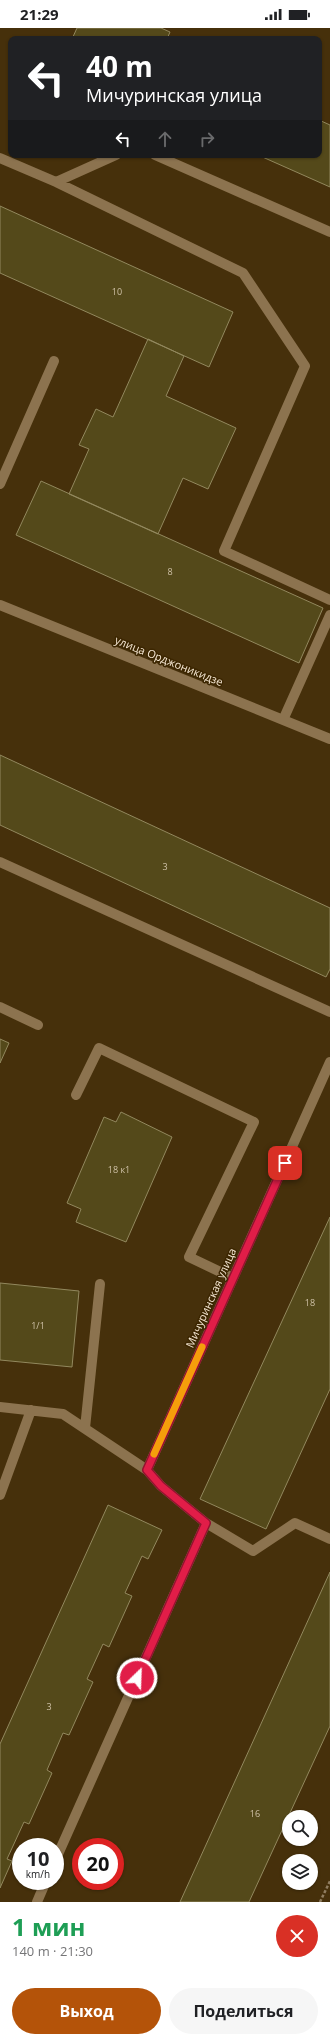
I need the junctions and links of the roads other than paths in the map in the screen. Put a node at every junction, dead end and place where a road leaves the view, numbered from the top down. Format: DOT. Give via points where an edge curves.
graph roads {
  1 [pos="0,158"];
  2 [pos="109,158"];
  3 [pos="162,158"];
  4 [pos="56,182"];
  5 [pos="330,232"];
  6 [pos="54,361"];
  7 [pos="0,484"];
  8 [pos="330,600"];
  9 [pos="0,605"];
  10 [pos="330,615"];
  11 [pos="283,720"];
  12 [pos="330,739"];
  13 [pos="0,862"];
  14 [pos="0,1007"];
  15 [pos="330,1012"];
  16 [pos="38,1025"];
  17 [pos="330,1062"];
  18 [pos="76,1095"];
  19 [pos="233,1278"];
  20 [pos="100,1284"];
  21 [pos="0,1407"];
  22 [pos="31,1410"];
  23 [pos="85,1428"];
  24 [pos="147,1470"];
  25 [pos="0,1495"];
  26 [pos="206,1523"];
  27 [pos="330,1539"];
  28 [pos="64,1841"];
  29 [pos="42,1890"];
  30 [pos="37,1902"];
  1 -- 4 [label="street"];
  2 -- 4 [label="street"];
  3 -- 5 [label="street"];
  4 -- 8 [label="street" via="243,273 296,352 305,366 224,551"];
  6 -- 7 [label="street"];
  9 -- 11 [label="street, улица Орджоникидзе"];
  10 -- 11 [label="street"];
  11 -- 12 [label="street, улица Орджоникидзе"];
  13 -- 15 [label="street"];
  14 -- 16 [label="street"];
  17 -- 19 [label="street, Мичуринская улица"];
  18 -- 19 [label="street" via="99,1048 254,1122 189,1257"];
  19 -- 24 [label="street, Мичуринская улица"];
  20 -- 23 [label="street"];
  21 -- 22 [label="street"];
  22 -- 23 [label="street" via="63,1414"];
  22 -- 25 [label="street"];
  23 -- 24 [label="street"];
  24 -- 26 [label="street" via="161,1486"];
  26 -- 27 [label="street" via="253,1551 294,1523"];
  26 -- 28 [label="street"];
  29 -- 30 [label="street"];
}
